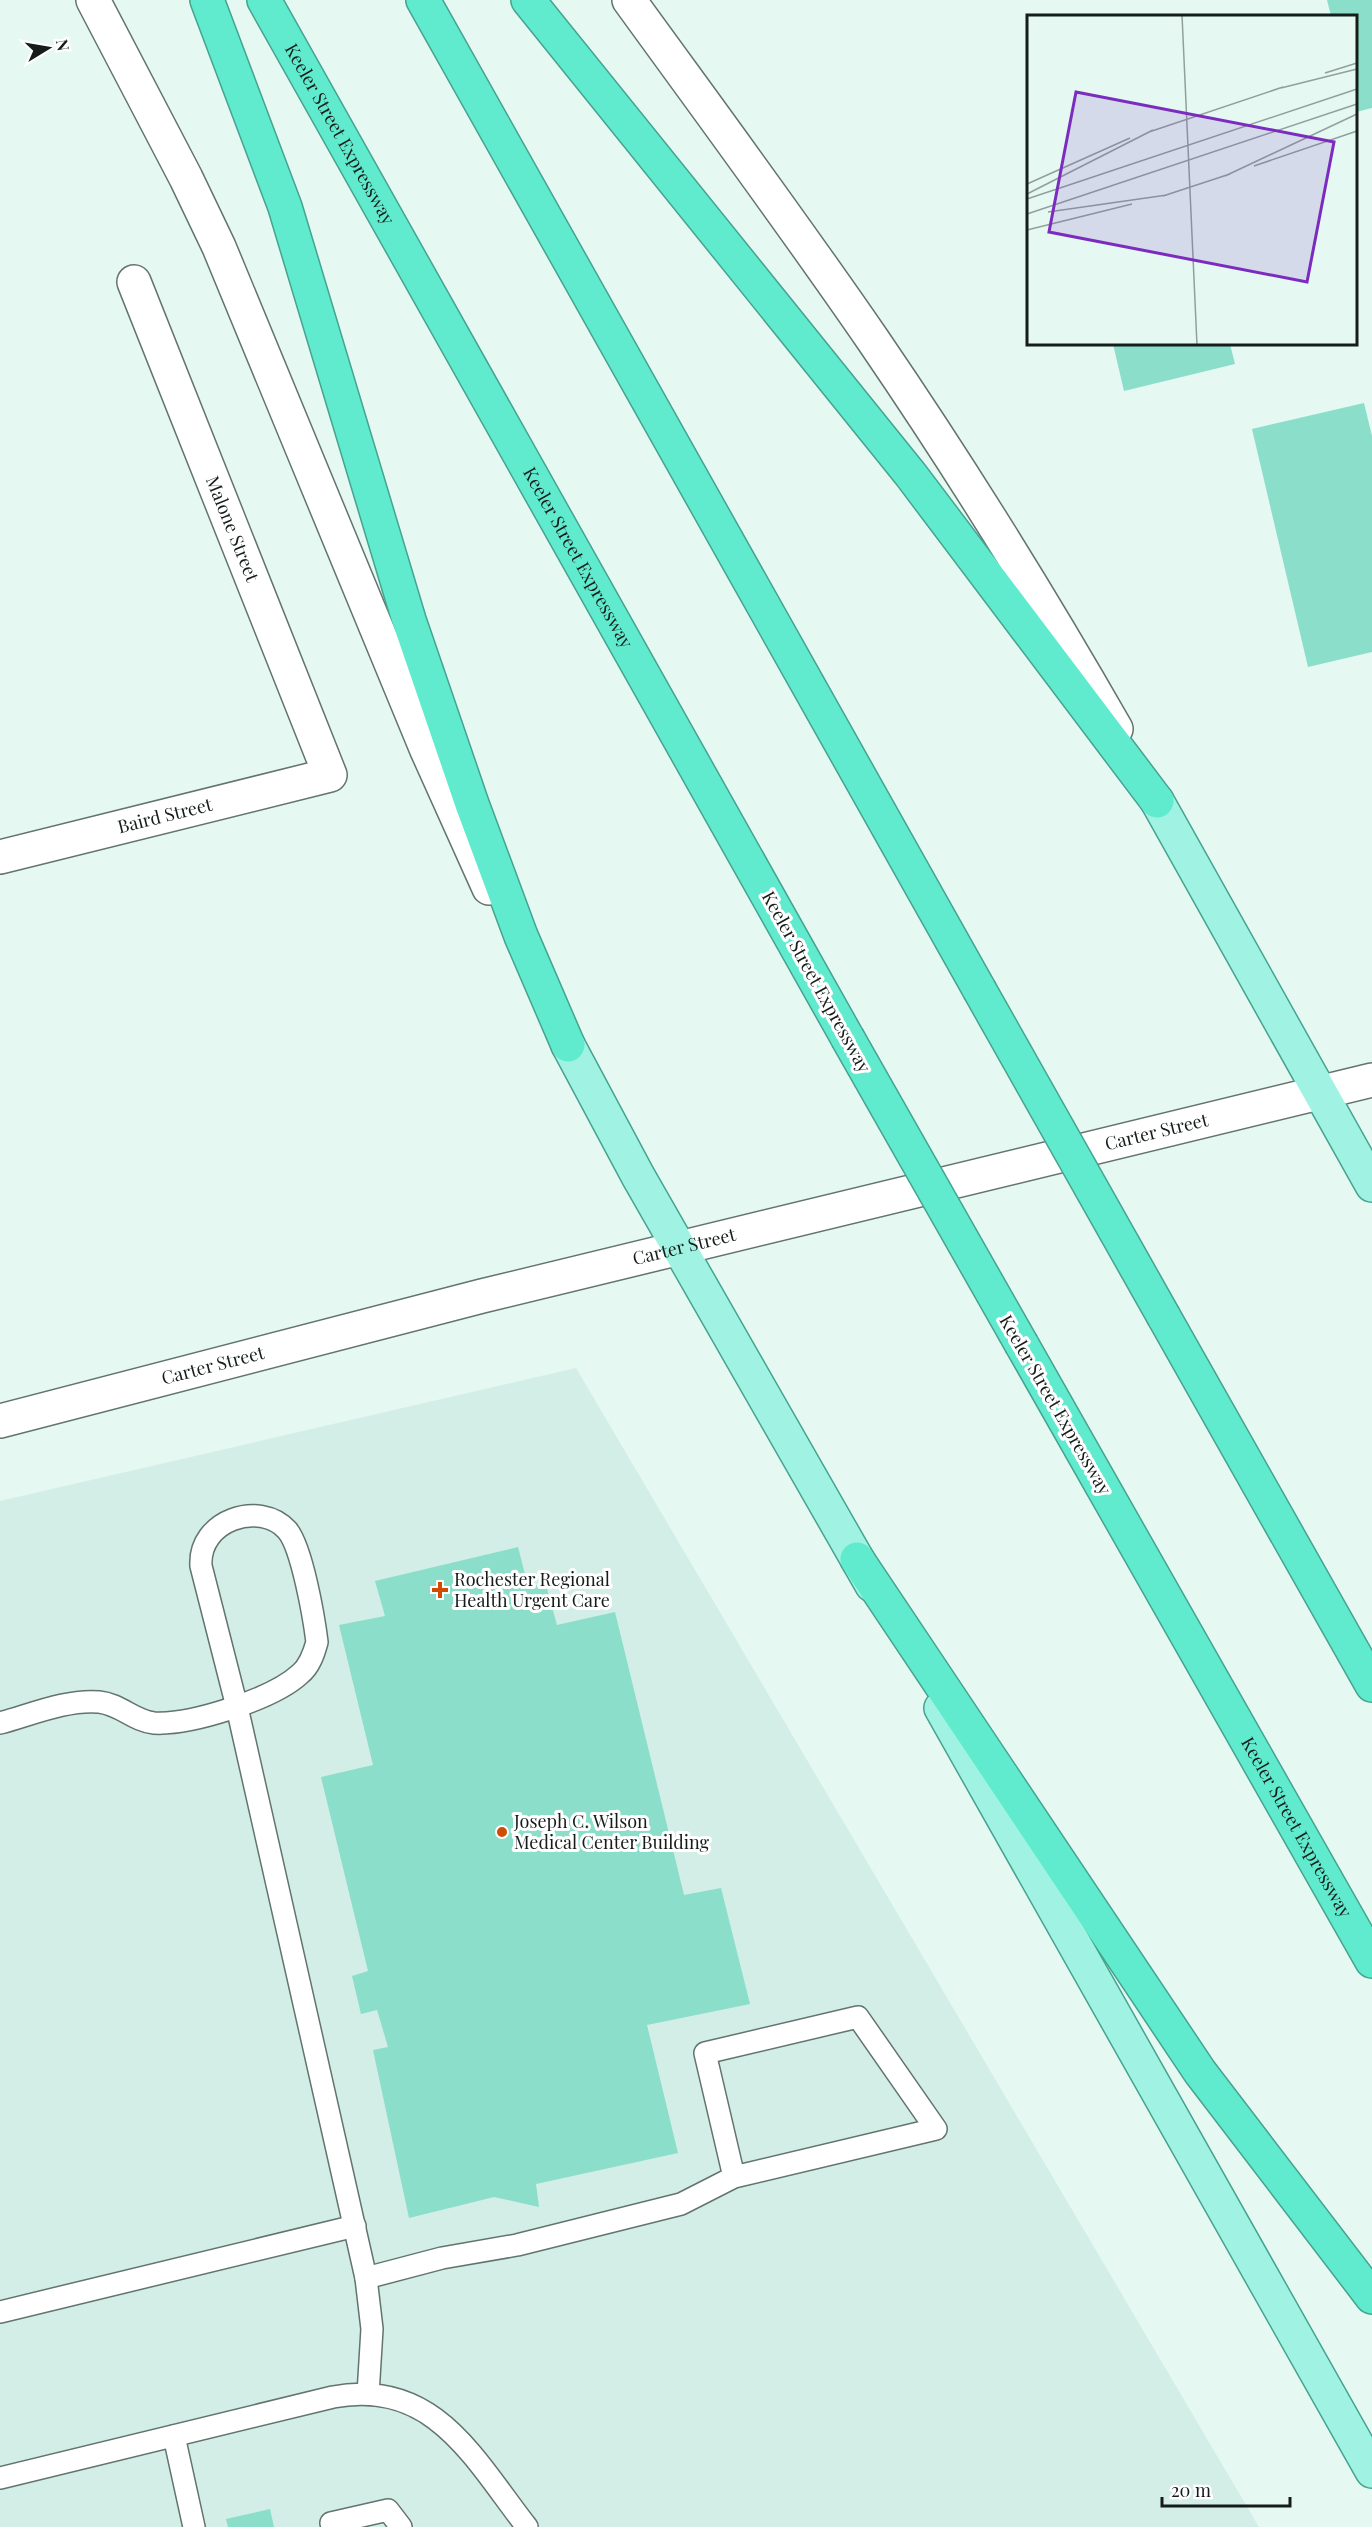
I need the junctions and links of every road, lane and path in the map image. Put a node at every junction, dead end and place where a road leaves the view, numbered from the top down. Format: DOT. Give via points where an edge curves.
graph roads {
  1 [pos="93,0"];
  2 [pos="207,0"];
  3 [pos="264,0"];
  4 [pos="423,0"];
  5 [pos="528,0"];
  6 [pos="630,0"];
  7 [pos="134,282"];
  8 [pos="330,775"];
  9 [pos="1157,801"];
  10 [pos="0,856"];
  11 [pos="568,1045"];
  12 [pos="1372,1080"];
  13 [pos="1320,1092"];
  14 [pos="1372,1185"];
  15 [pos="678,1247"];
  16 [pos="0,1420"];
  17 [pos="857,1559"];
  18 [pos="1372,1685"];
  19 [pos="237,1707"];
  20 [pos="0,1723"];
  21 [pos="1372,1961"];
  22 [pos="734,2176"];
  23 [pos="355,2226"];
  24 [pos="366,2278"];
  25 [pos="1372,2297"];
  26 [pos="0,2312"];
  27 [pos="368,2394"];
  28 [pos="174,2436"];
  29 [pos="1372,2471"];
  30 [pos="0,2478"];
  31 [pos="194,2527"];
  32 [pos="332,2527"];
  33 [pos="401,2527"];
  34 [pos="527,2527"];
  1 -- 11 [label="main road" via="219,247 458,819"];
  2 -- 11 [label="highway" via="285,207 403,598 472,804 521,936"];
  3 -- 21 [label="highway, Keeler Street Expressway, bridge"];
  4 -- 18 [label="highway, bridge"];
  5 -- 9 [label="highway" via="904,466"];
  6 -- 9 [label="main road" via="841,295 958,469 1081,668"];
  7 -- 8 [label="main road, Malone Street"];
  8 -- 10 [label="main road, Baird Street"];
  9 -- 13 [label="main road"];
  11 -- 15 [label="main road"];
  12 -- 13 [label="main road, Carter Street"];
  13 -- 14 [label="main road"];
  13 -- 15 [label="main road, Carter Street"];
  15 -- 16 [label="main road, Carter Street"];
  15 -- 17 [label="main road"];
  17 -- 25 [label="highway" via="1200,2072"];
  17 -- 29 [label="main road"];
  19 -- 19 [label="lane" via="279,1689 302,1673 317,1642 296,1544 287,1530 271,1519 256,1516 218,1526 206,1537 200,1551"];
  19 -- 20 [label="lane" via="153,1723 118,1706 81,1702"];
  19 -- 23 [label="lane"];
  22 -- 22 [label="lane" via="705,2053 858,2017 936,2129"];
  22 -- 24 [label="lane" via="681,2204"];
  23 -- 24 [label="lane"];
  23 -- 26 [label="lane"];
  24 -- 27 [label="lane" via="372,2329"];
  27 -- 28 [label="lane" via="333,2397"];
  27 -- 34 [label="lane" via="402,2400 434,2416 456,2437"];
  28 -- 30 [label="lane"];
  28 -- 31 [label="lane"];
  32 -- 33 [label="lane" via="331,2523 388,2510"];
}
